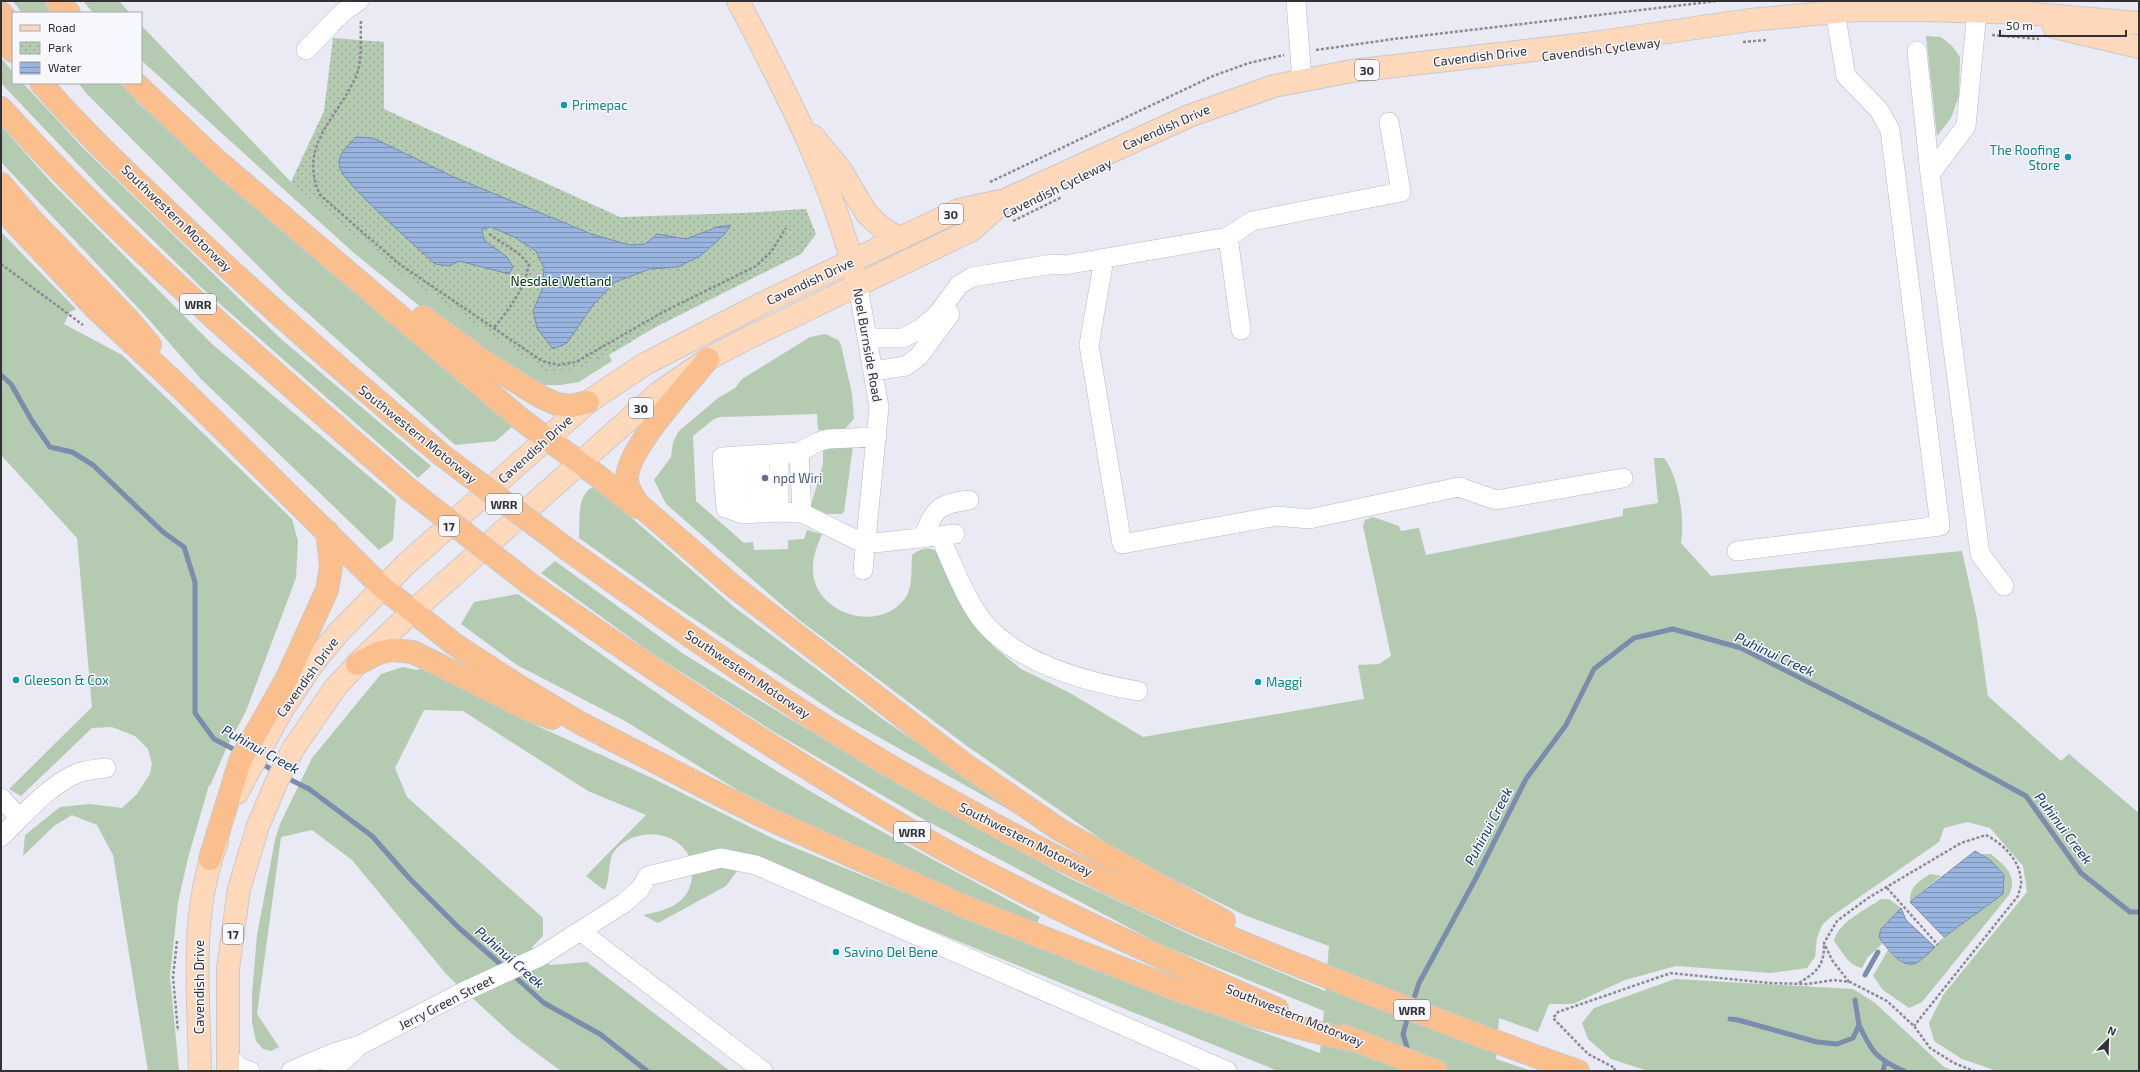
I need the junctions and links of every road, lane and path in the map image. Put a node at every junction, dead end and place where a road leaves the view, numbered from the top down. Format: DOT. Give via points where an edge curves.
graph roads {
  1 [pos="57,1"];
  2 [pos="738,1"];
  3 [pos="1296,1"];
  4 [pos="1978,6"];
  5 [pos="360,9"];
  6 [pos="68,12"];
  7 [pos="1834,12"];
  8 [pos="1,13"];
  9 [pos="2139,23"];
  10 [pos="12,27"];
  11 [pos="1976,34"];
  12 [pos="1,37"];
  13 [pos="1767,39"];
  14 [pos="2041,40"];
  15 [pos="1737,43"];
  16 [pos="2139,46"];
  17 [pos="12,50"];
  18 [pos="306,50"];
  19 [pos="1917,50"];
  20 [pos="1302,81"];
  21 [pos="42,84"];
  22 [pos="59,84"];
  23 [pos="137,84"];
  24 [pos="1,108"];
  25 [pos="795,115"];
  26 [pos="1389,122"];
  27 [pos="1930,174"];
  28 [pos="1,184"];
  29 [pos="144,189"];
  30 [pos="1068,194"];
  31 [pos="1005,200"];
  32 [pos="1,208"];
  33 [pos="1011,222"];
  34 [pos="786,228"];
  35 [pos="489,234"];
  36 [pos="1228,237"];
  37 [pos="900,239"];
  38 [pos="1104,258"];
  39 [pos="852,261"];
  40 [pos="1,264"];
  41 [pos="1065,265"];
  42 [pos="341,266"];
  43 [pos="858,286"];
  44 [pos="494,328"];
  45 [pos="89,329"];
  46 [pos="1241,330"];
  47 [pos="868,338"];
  48 [pos="708,359"];
  49 [pos="874,371"];
  50 [pos="187,394"];
  51 [pos="588,402"];
  52 [pos="877,437"];
  53 [pos="546,439"];
  54 [pos="799,452"];
  55 [pos="759,454"];
  56 [pos="779,454"];
  57 [pos="579,463"];
  58 [pos="1623,478"];
  59 [pos="969,500"];
  60 [pos="771,512"];
  61 [pos="802,513"];
  62 [pos="649,514"];
  63 [pos="326,531"];
  64 [pos="939,536"];
  65 [pos="866,544"];
  66 [pos="1737,551"];
  67 [pos="863,570"];
  68 [pos="2004,586"];
  69 [pos="382,587"];
  70 [pos="412,612"];
  71 [pos="357,664"];
  72 [pos="1138,691"];
  73 [pos="580,723"];
  74 [pos="261,733"];
  75 [pos="106,768"];
  76 [pos="1,798"];
  77 [pos="20,818"];
  78 [pos="1,836"];
  79 [pos="210,859"];
  80 [pos="1887,888"];
  81 [pos="580,931"];
  82 [pos="1824,943"];
  83 [pos="1938,945"];
  84 [pos="1327,976"];
  85 [pos="1850,982"];
  86 [pos="1798,984"];
  87 [pos="1914,1026"];
  88 [pos="1324,1031"];
  89 [pos="360,1045"];
  90 [pos="200,1063"];
  91 [pos="227,1064"];
  92 [pos="250,1071"];
  93 [pos="292,1071"];
  94 [pos="330,1071"];
  95 [pos="763,1071"];
  96 [pos="1227,1071"];
  97 [pos="1436,1071"];
  98 [pos="1578,1071"];
  99 [pos="1614,1071"];
  100 [pos="1974,1071"];
  1 -- 6 [label="highway"];
  2 -- 25 [label="main road, Noel Burnside Road"];
  3 -- 20 [label="street"];
  4 -- 7 [label="main road, Cavendish Drive / 30"];
  4 -- 9 [label="main road, Cavendish Drive / 30"];
  4 -- 11 [label="street"];
  4 -- 16 [label="main road, Cavendish Drive / 30"];
  5 -- 18 [label="street" via="343,12"];
  5 -- 44 [label="path" via="361,54 356,76 318,141 312,159 313,181 320,195 398,263"];
  7 -- 20 [label="main road, Cavendish Drive / 30" via="1750,20 1586,44 1352,72"];
  7 -- 66 [label="street" via="1846,76 1879,110 1890,130 1940,526"];
  8 -- 10 [label="highway"];
  11 -- 14 [label="path"];
  11 -- 27 [label="street" via="1966,126"];
  12 -- 17 [label="highway"];
  13 -- 15 [label="path"];
  19 -- 27 [label="street"];
  20 -- 31 [label="main road, Cavendish Drive / 30" via="1274,86 1189,116"];
  21 -- 29 [label="highway, Southwestern Motorway / WRR"];
  22 -- 29 [label="highway"];
  23 -- 42 [label="highway" via="215,159"];
  24 -- 88 [label="highway, Southwestern Motorway / WRR, bridge" via="123,234 233,338 407,488 530,584 732,722 913,832 1104,931"];
  25 -- 37 [label="main road" via="840,169 867,214"];
  25 -- 39 [label="main road, Noel Burnside Road" via="828,191"];
  26 -- 36 [label="street" via="1401,192 1252,221"];
  27 -- 68 [label="street" via="1980,554"];
  28 -- 50 [label="highway" via="32,220 128,319"];
  29 -- 84 [label="highway, Southwestern Motorway / WRR, bridge" via="249,288 442,456 567,549 721,658 829,728 945,798 1172,912"];
  30 -- 33 [label="path, Cavendish Cycleway"];
  31 -- 37 [label="main road, Cavendish Drive / 30" via="959,210"];
  31 -- 43 [label="main road, Cavendish Drive / 30" via="972,230"];
  32 -- 50 [label="highway" via="97,310"];
  34 -- 44 [label="path" via="771,252 756,266 663,312 576,362 558,365 542,361"];
  35 -- 44 [label="path" via="518,253 529,264 519,296"];
  36 -- 38 [label="street"];
  36 -- 46 [label="street"];
  37 -- 39 [label="main road, Cavendish Drive / 30"];
  38 -- 41 [label="street"];
  38 -- 58 [label="street" via="1089,346 1122,544 1277,516 1309,519 1459,487 1496,500"];
  39 -- 43 [label="main road, Noel Burnside Road"];
  39 -- 51 [label="main road, Cavendish Drive / 30" via="645,364"];
  40 -- 45 [label="path"];
  41 -- 47 [label="street" via="1053,264 972,277 959,284 937,315 920,329 903,338"];
  41 -- 49 [label="street" via="1054,275 997,284 967,292 919,356 906,366"];
  42 -- 51 [label="highway" via="382,287 483,362 541,397 557,404 571,406"];
  42 -- 53 [label="highway"];
  43 -- 47 [label="street, Noel Burnside Road"];
  43 -- 48 [label="main road, Cavendish Drive / 30"];
  47 -- 49 [label="street, Noel Burnside Road"];
  48 -- 57 [label="main road, Cavendish Drive / 30" via="661,391"];
  48 -- 62 [label="highway" via="630,461 628,486 638,504"];
  49 -- 52 [label="street, Noel Burnside Road" via="879,407"];
  50 -- 63 [label="highway"];
  51 -- 53 [label="main road, Cavendish Drive / 30"];
  52 -- 54 [label="street" via="828,439"];
  52 -- 65 [label="street, Noel Burnside Road"];
  53 -- 57 [label="highway"];
  53 -- 69 [label="main road, Cavendish Drive / 17"];
  54 -- 56 [label="street"];
  54 -- 61 [label="street"];
  55 -- 56 [label="street"];
  55 -- 60 [label="street"];
  55 -- 60 [label="street" via="731,456 735,511"];
  56 -- 60 [label="street"];
  57 -- 62 [label="highway"];
  57 -- 70 [label="main road, Cavendish Drive / 17"];
  59 -- 64 [label="street" via="949,503 939,508 929,520"];
  60 -- 61 [label="street"];
  61 -- 65 [label="street"];
  62 -- 84 [label="highway" via="732,586 856,683 964,764 1060,830"];
  63 -- 69 [label="highway"];
  63 -- 74 [label="highway" via="331,566 327,590"];
  64 -- 65 [label="street"];
  64 -- 72 [label="street" via="972,606 997,637 1028,657 1064,671 1106,685"];
  65 -- 67 [label="street, Noel Burnside Road"];
  69 -- 70 [label="highway"];
  69 -- 74 [label="main road, Cavendish Drive / 17" via="338,633"];
  70 -- 71 [label="main road, Cavendish Drive / 17"];
  70 -- 73 [label="highway" via="480,662"];
  71 -- 73 [label="highway" via="385,651 408,651 421,655 527,709 557,720"];
  71 -- 91 [label="main road, Cavendish Drive / 17" via="335,688 293,749 262,814 239,889 228,969"];
  73 -- 88 [label="highway" via="758,814 968,908 1180,991 1262,1018"];
  74 -- 79 [label="highway" via="240,761 231,798"];
  75 -- 77 [label="street" via="79,772 60,782"];
  76 -- 77 [label="street"];
  77 -- 78 [label="street"];
  79 -- 90 [label="main road, Cavendish Drive" via="199,925"];
  80 -- 82 [label="path" via="1868,898 1838,921"];
  80 -- 83 [label="path"];
  80 -- 87 [label="path" via="1961,842 1986,835 2001,843 2017,864 2022,881 2018,896"];
  81 -- 89 [label="street, Jerry Green Street" via="541,956 463,992"];
  81 -- 95 [label="street"];
  81 -- 96 [label="street, Jerry Green Street" via="633,896 648,876 721,858 756,865"];
  82 -- 85 [label="path" via="1832,960"];
  82 -- 86 [label="path" via="1824,959 1818,969"];
  84 -- 98 [label="highway, Southwestern Motorway / WRR" via="1497,1044"];
  85 -- 86 [label="path" via="1834,980"];
  85 -- 87 [label="path" via="1887,1001"];
  86 -- 99 [label="path" via="1671,973 1558,1012 1553,1018 1588,1054 1615,1068"];
  87 -- 100 [label="path" via="1930,1048 1954,1063"];
  88 -- 97 [label="highway, Southwestern Motorway"];
  89 -- 93 [label="street, Jerry Green Street" via="336,1052"];
  89 -- 94 [label="street, Jerry Green Street"];
  91 -- 92 [label="street"];
}
